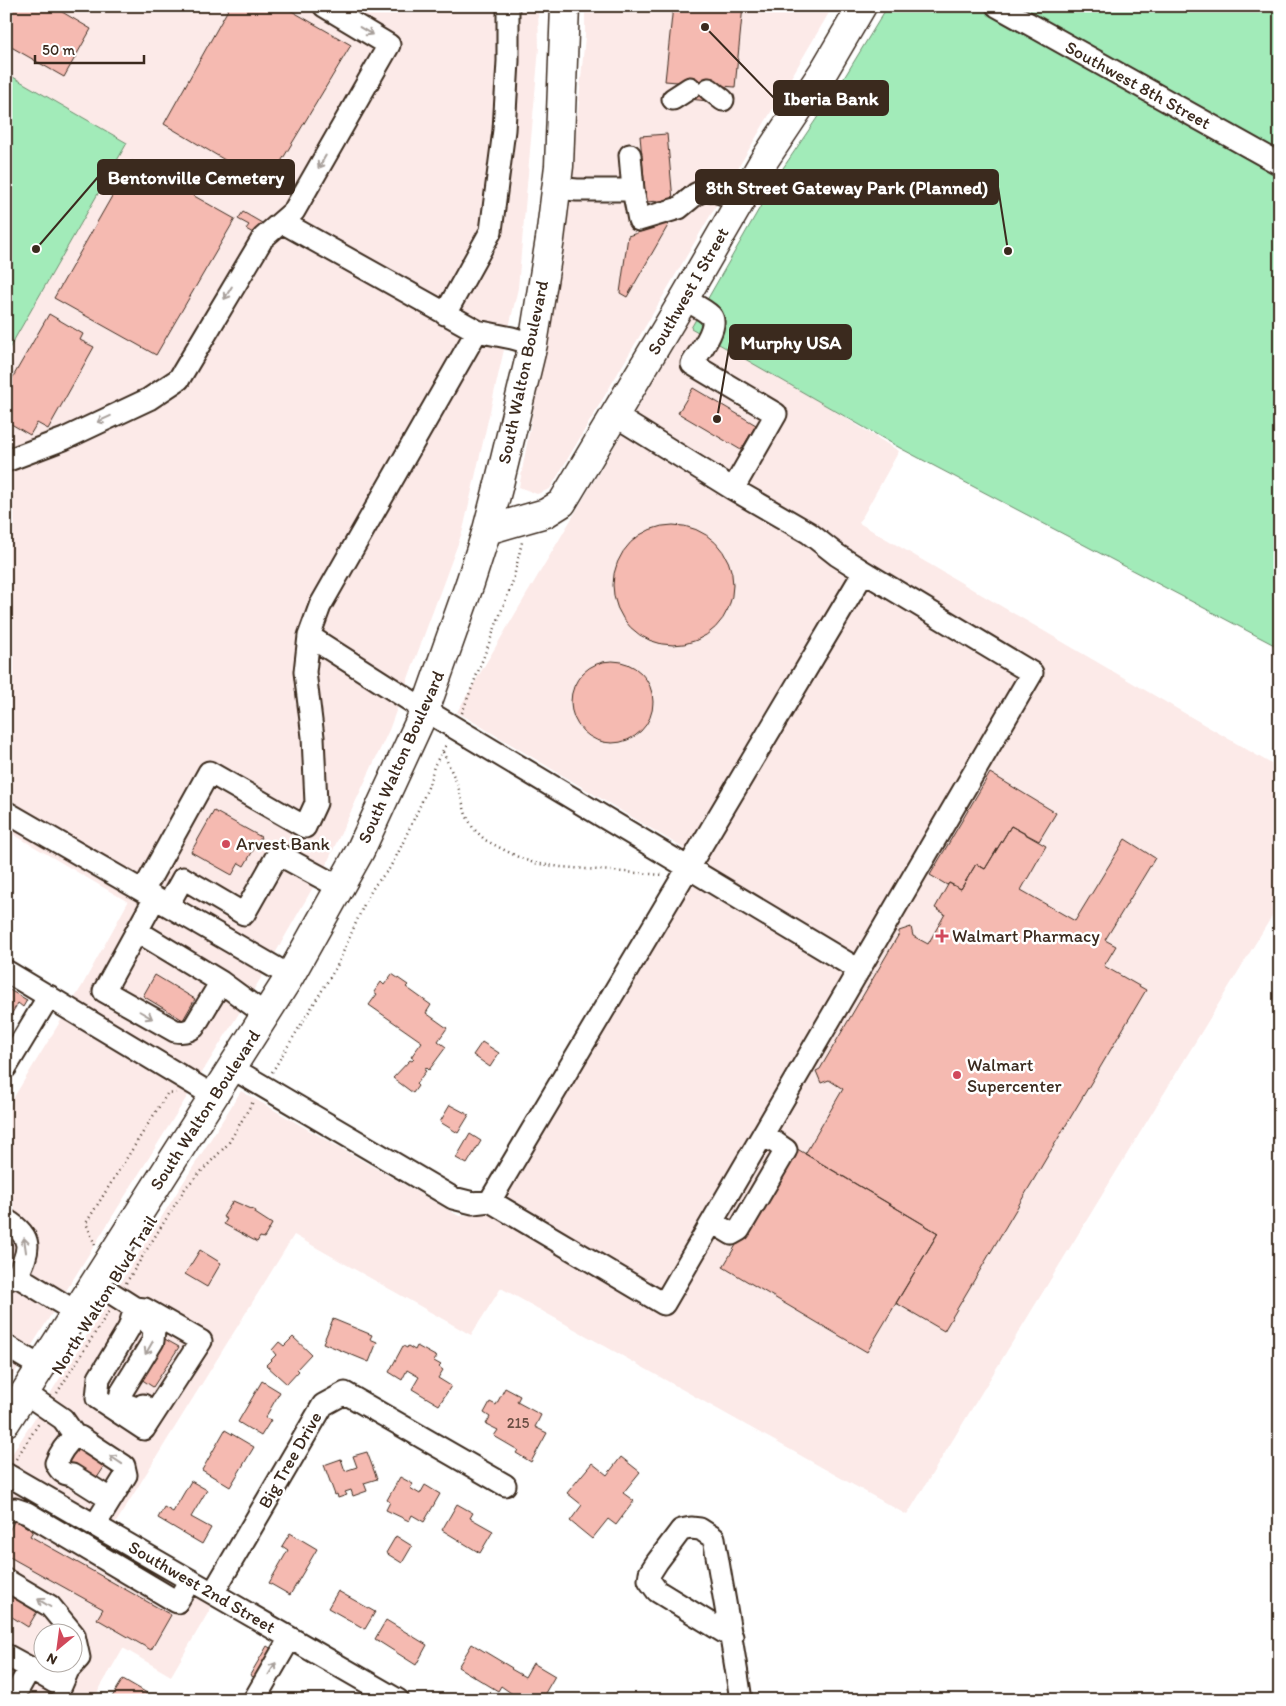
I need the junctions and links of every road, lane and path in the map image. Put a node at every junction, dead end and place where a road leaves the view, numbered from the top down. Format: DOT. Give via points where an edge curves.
graph roads {
  1 [pos="324,6"];
  2 [pos="508,6"];
  3 [pos="566,6"];
  4 [pos="862,6"];
  5 [pos="996,6"];
  6 [pos="630,155"];
  7 [pos="1280,164"];
  8 [pos="556,188"];
  9 [pos="633,190"];
  10 [pos="738,204"];
  11 [pos="282,222"];
  12 [pos="684,299"];
  13 [pos="445,314"];
  14 [pos="477,331"];
  15 [pos="532,344"];
  16 [pos="614,415"];
  17 [pos="6,461"];
  18 [pos="500,480"];
  19 [pos="732,489"];
  20 [pos="539,515"];
  21 [pos="487,530"];
  22 [pos="523,538"];
  23 [pos="864,572"];
  24 [pos="309,636"];
  25 [pos="425,710"];
  26 [pos="462,713"];
  27 [pos="447,743"];
  28 [pos="443,751"];
  29 [pos="6,812"];
  30 [pos="689,868"];
  31 [pos="663,875"];
  32 [pos="339,887"];
  33 [pos="155,898"];
  34 [pos="137,931"];
  35 [pos="859,970"];
  36 [pos="6,971"];
  37 [pos="290,976"];
  38 [pos="221,982"];
  39 [pos="49,996"];
  40 [pos="266,1015"];
  41 [pos="6,1066"];
  42 [pos="232,1068"];
  43 [pos="271,1073"];
  44 [pos="182,1092"];
  45 [pos="214,1096"];
  46 [pos="254,1101"];
  47 [pos="772,1140"];
  48 [pos="490,1201"];
  49 [pos="6,1220"];
  50 [pos="712,1222"];
  51 [pos="96,1246"];
  52 [pos="12,1277"];
  53 [pos="94,1282"];
  54 [pos="126,1303"];
  55 [pos="76,1312"];
  56 [pos="6,1346"];
  57 [pos="41,1367"];
  58 [pos="25,1393"];
  59 [pos="48,1408"];
  60 [pos="6,1422"];
  61 [pos="74,1436"];
  62 [pos="12,1466"];
  63 [pos="504,1485"];
  64 [pos="110,1499"];
  65 [pos="67,1509"];
  66 [pos="6,1510"];
  67 [pos="95,1525"];
  68 [pos="55,1529"];
  69 [pos="6,1580"];
  70 [pos="190,1580"];
  71 [pos="213,1593"];
  72 [pos="61,1624"];
  73 [pos="732,1637"];
  74 [pos="290,1638"];
  75 [pos="6,1655"];
  76 [pos="30,1668"];
  77 [pos="41,1674"];
  78 [pos="65,1674"];
  79 [pos="12,1700"];
  80 [pos="254,1700"];
  81 [pos="398,1700"];
  82 [pos="741,1700"];
  1 -- 11 [label="street, one-way" via="389,45 294,211"];
  2 -- 13 [label="street" via="504,130 491,231"];
  3 -- 8 [label="main road, South Walton Boulevard"];
  4 -- 10 [label="main road, Southwest I Street"];
  5 -- 7 [label="street, Southwest 8th Street"];
  6 -- 9 [label="street"];
  8 -- 9 [label="street"];
  8 -- 15 [label="main road, South Walton Boulevard"];
  9 -- 10 [label="street" via="639,220 679,208 707,189 724,194"];
  10 -- 12 [label="main road, Southwest I Street"];
  11 -- 13 [label="street"];
  11 -- 17 [label="street, one-way" via="263,238 179,379 149,400 64,439"];
  12 -- 16 [label="main road, Southwest I Street"];
  12 -- 19 [label="street" via="714,321 713,329 692,364 776,414"];
  13 -- 14 [label="street"];
  14 -- 15 [label="street"];
  14 -- 24 [label="street" via="320,606"];
  15 -- 18 [label="main road, South Walton Boulevard"];
  16 -- 19 [label="street"];
  16 -- 20 [label="main road, Southwest I Street" via="562,504"];
  18 -- 20 [label="main road" via="522,506"];
  18 -- 21 [label="main road, South Walton Boulevard"];
  19 -- 23 [label="street" via="809,533"];
  20 -- 21 [label="main road, Southwest I Street"];
  21 -- 25 [label="main road, South Walton Boulevard"];
  22 -- 26 [label="path" via="514,581"];
  23 -- 30 [label="street"];
  23 -- 35 [label="street" via="1032,673"];
  24 -- 25 [label="street"];
  24 -- 33 [label="street" via="305,672 313,737 316,803 305,827 209,772"];
  25 -- 30 [label="street"];
  25 -- 32 [label="main road, South Walton Boulevard" via="360,851"];
  27 -- 28 [label="path"];
  28 -- 31 [label="path" via="466,815 485,840 534,863"];
  28 -- 43 [label="path" via="398,853 366,900 337,966"];
  29 -- 33 [label="street"];
  30 -- 35 [label="street"];
  30 -- 48 [label="street"];
  32 -- 33 [label="street" via="278,854 244,914 183,878"];
  32 -- 37 [label="main road, South Walton Boulevard"];
  33 -- 34 [label="street"];
  33 -- 37 [label="street"];
  34 -- 38 [label="street"];
  34 -- 38 [label="street, one-way" via="104,991 181,1032 194,1027"];
  35 -- 47 [label="street"];
  36 -- 39 [label="street"];
  37 -- 40 [label="main road, South Walton Boulevard"];
  38 -- 40 [label="street"];
  39 -- 41 [label="street"];
  39 -- 45 [label="street"];
  40 -- 42 [label="main road, South Walton Boulevard"];
  42 -- 45 [label="main road, South Walton Boulevard"];
  42 -- 48 [label="street" via="453,1198 474,1203"];
  44 -- 51 [label="path" via="167,1094 86,1223"];
  45 -- 53 [label="main road, South Walton Boulevard"];
  46 -- 54 [label="path, North Walton Blvd Trail" via="228,1144 186,1187"];
  47 -- 50 [label="street"];
  47 -- 50 [label="street" via="786,1150 739,1230 732,1234"];
  48 -- 50 [label="street" via="664,1304"];
  52 -- 49 [label="street, one-way" via="26,1257 27,1244 23,1234"];
  52 -- 55 [label="street"];
  53 -- 54 [label="street"];
  53 -- 55 [label="main road, South Walton Boulevard"];
  54 -- 54 [label="street" via="129,1328 99,1378 97,1398 144,1429 201,1341 145,1309"];
  54 -- 59 [label="path, North Walton Blvd Trail"];
  55 -- 57 [label="main road, South Walton Boulevard"];
  56 -- 57 [label="street"];
  57 -- 58 [label="main road, South Walton Boulevard"];
  58 -- 59 [label="street"];
  58 -- 60 [label="main road, South Walton Boulevard"];
  59 -- 61 [label="street" via="64,1419"];
  59 -- 62 [label="path, North Walton Blvd Trail"];
  64 -- 61 [label="street, one-way" via="126,1475 124,1466"];
  61 -- 64 [label="street" via="59,1456 56,1463 59,1469"];
  62 -- 65 [label="street, Southwest 2nd Street"];
  63 -- 71 [label="street, Big Tree Drive" via="345,1393 323,1405"];
  64 -- 67 [label="street"];
  65 -- 67 [label="street, Southwest 2nd Street"];
  65 -- 68 [label="street"];
  66 -- 68 [label="street" via="27,1513"];
  67 -- 70 [label="street, Southwest 2nd Street"];
  68 -- 70 [label="street" via="177,1602"];
  72 -- 69 [label="street, one-way" via="50,1606"];
  70 -- 71 [label="street, Southwest 2nd Street"];
  71 -- 74 [label="street, Southwest 2nd Street"];
  73 -- 73 [label="street" via="657,1591 649,1580 650,1572 681,1530 700,1529 714,1538"];
  73 -- 82 [label="street"];
  80 -- 74 [label="street, one-way"];
  74 -- 81 [label="street, Southwest 2nd Street"];
  75 -- 76 [label="street"];
  76 -- 79 [label="street"];
  77 -- 78 [label="street" via="62,1686"];
}
